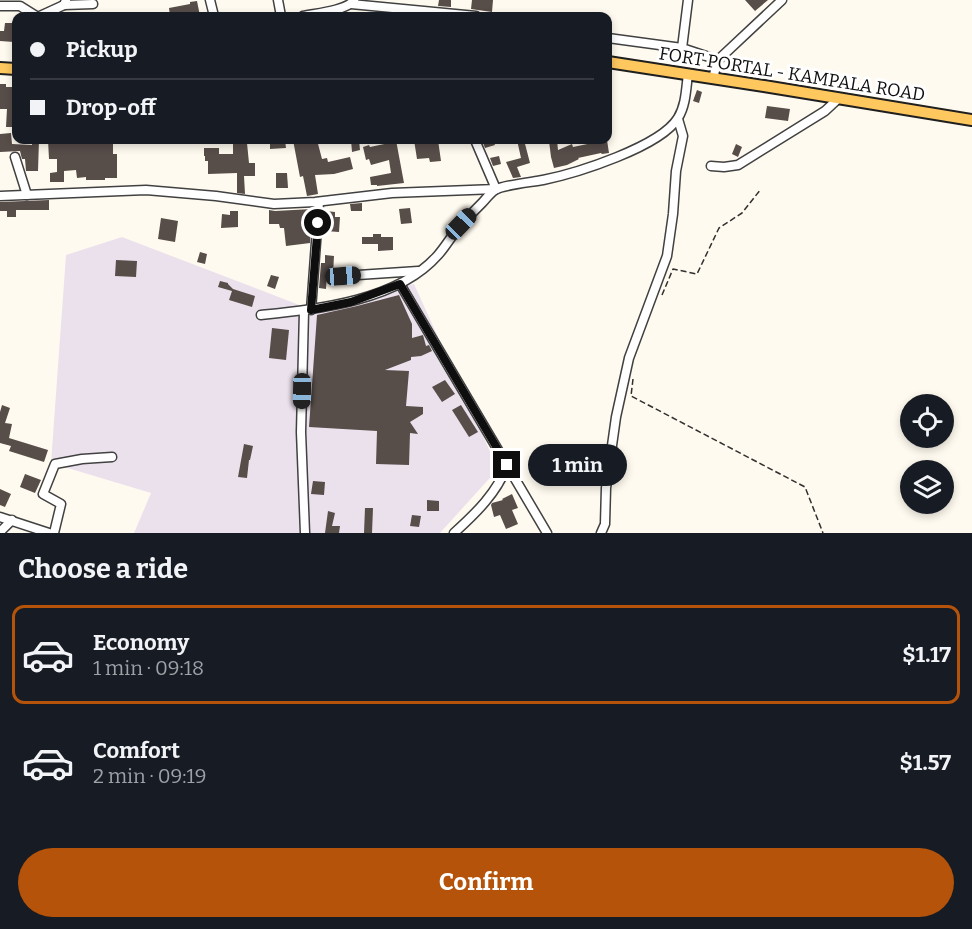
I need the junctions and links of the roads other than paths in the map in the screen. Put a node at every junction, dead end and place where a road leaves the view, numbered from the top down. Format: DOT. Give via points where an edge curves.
graph roads {
  1 [pos="688,0"];
  2 [pos="782,0"];
  3 [pos="353,2"];
  4 [pos="65,3"];
  5 [pos="93,4"];
  6 [pos="0,6"];
  7 [pos="31,12"];
  8 [pos="46,12"];
  9 [pos="317,12"];
  10 [pos="441,12"];
  11 [pos="612,39"];
  12 [pos="682,48"];
  13 [pos="718,60"];
  14 [pos="612,63"];
  15 [pos="688,74"];
  16 [pos="713,78"];
  17 [pos="839,98"];
  18 [pos="678,119"];
  19 [pos="972,120"];
  20 [pos="477,144"];
  21 [pos="15,157"];
  22 [pos="711,166"];
  23 [pos="496,189"];
  24 [pos="0,195"];
  25 [pos="27,195"];
  26 [pos="319,202"];
  27 [pos="420,271"];
  28 [pos="343,276"];
  29 [pos="400,284"];
  30 [pos="307,310"];
  31 [pos="261,315"];
  32 [pos="112,458"];
  33 [pos="507,465"];
  34 [pos="0,517"];
  35 [pos="12,520"];
  36 [pos="0,532"];
  37 [pos="49,533"];
  38 [pos="54,533"];
  39 [pos="305,533"];
  40 [pos="454,533"];
  41 [pos="547,533"];
  42 [pos="601,533"];
  1 -- 12 [label="street"];
  2 -- 13 [label="street"];
  3 -- 9 [label="street"];
  3 -- 10 [label="street"];
  4 -- 5 [label="street"];
  4 -- 8 [label="street"];
  6 -- 7 [label="street" via="20,6"];
  11 -- 12 [label="street"];
  12 -- 13 [label="street"];
  13 -- 16 [label="street"];
  14 -- 15 [label="main road, FORT PORTAL - KAMPALA ROAD"];
  15 -- 16 [label="main road, FORT PORTAL - KAMPALA ROAD"];
  15 -- 18 [label="street" via="685,104"];
  16 -- 17 [label="main road, FORT PORTAL - KAMPALA ROAD"];
  17 -- 19 [label="main road, FORT PORTAL - KAMPALA ROAD"];
  17 -- 22 [label="street" via="825,111 738,165"];
  18 -- 23 [label="street" via="647,144 594,166"];
  18 -- 42 [label="street" via="683,136 667,256 630,358 616,417"];
  20 -- 23 [label="street"];
  21 -- 25 [label="street"];
  23 -- 26 [label="street" via="393,193"];
  23 -- 27 [label="street"];
  24 -- 25 [label="street"];
  25 -- 26 [label="street" via="146,190 274,204"];
  26 -- 30 [label="street"];
  27 -- 28 [label="street"];
  27 -- 29 [label="street"];
  29 -- 30 [label="street" via="351,302"];
  29 -- 33 [label="street"];
  30 -- 31 [label="street"];
  30 -- 39 [label="street" via="301,432"];
  32 -- 38 [label="street" via="56,464 43,494 61,504"];
  33 -- 40 [label="street" via="503,478 487,499"];
  33 -- 41 [label="street"];
  34 -- 35 [label="street"];
  35 -- 36 [label="street"];
  35 -- 37 [label="street"];
}
